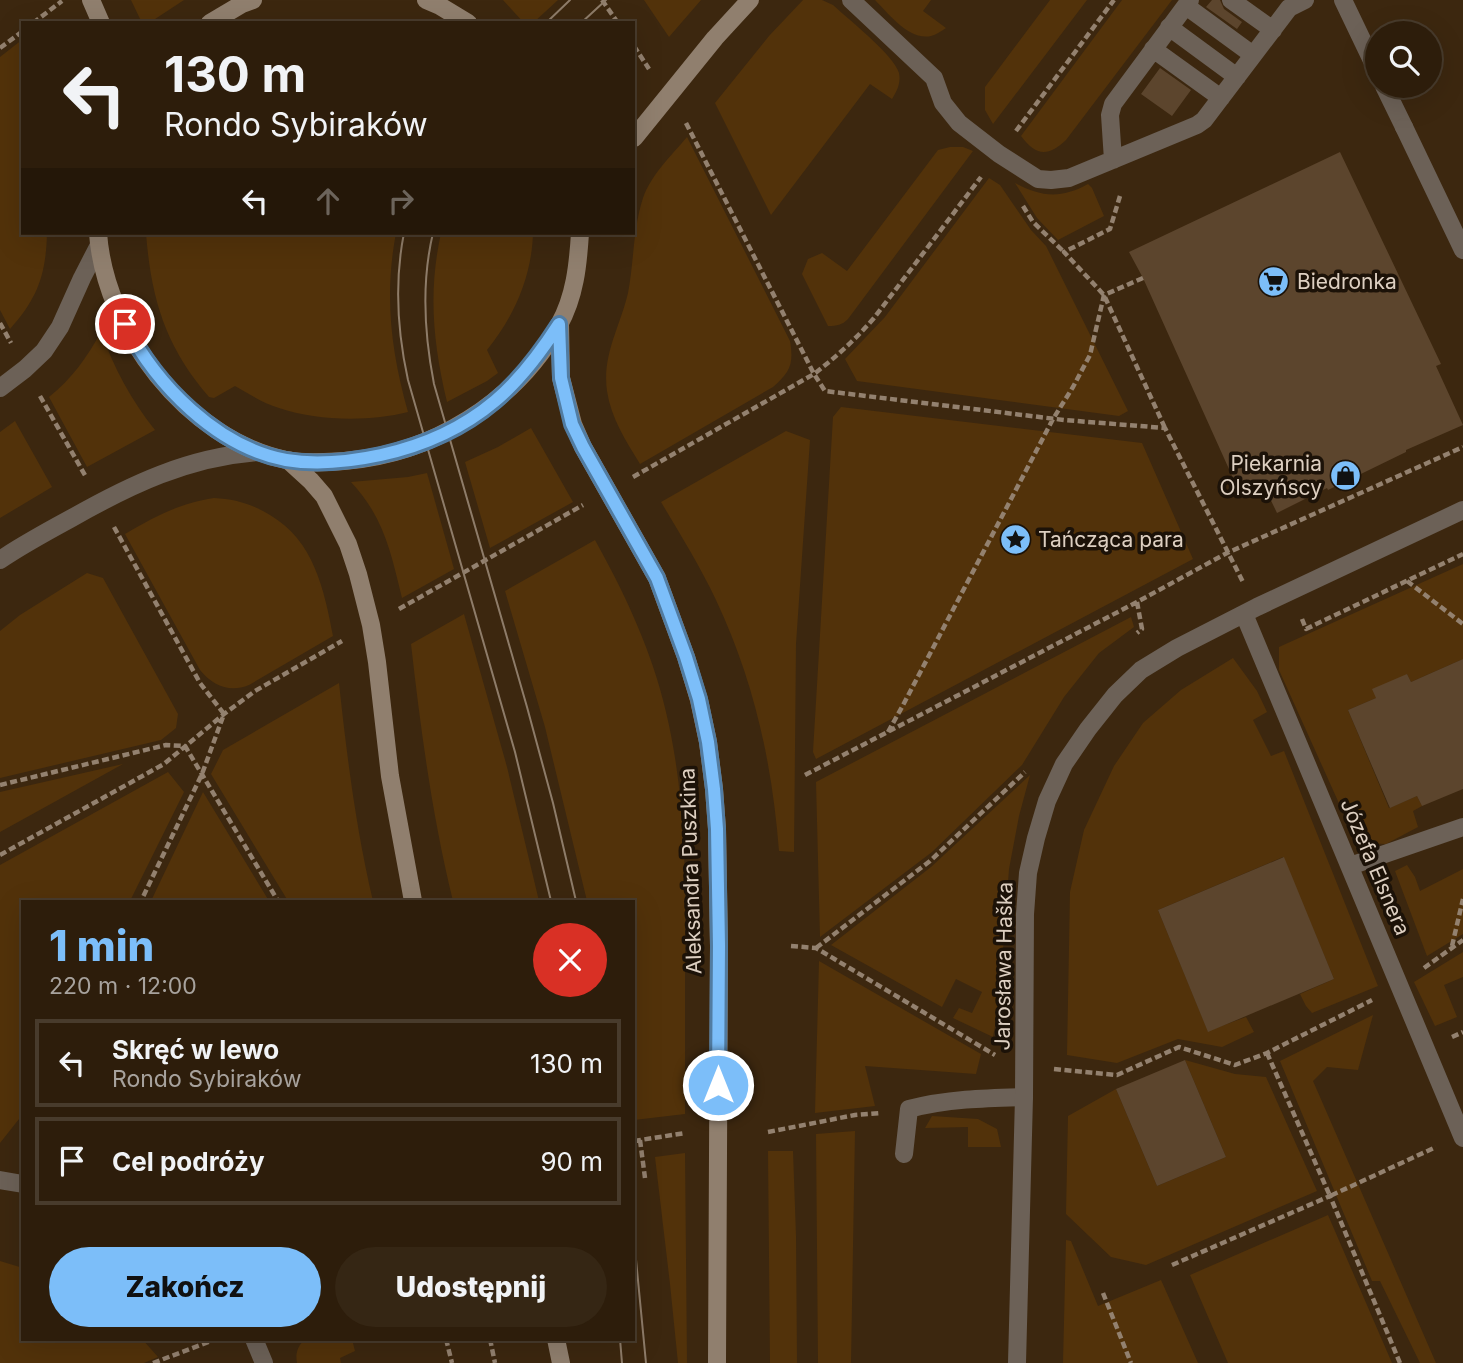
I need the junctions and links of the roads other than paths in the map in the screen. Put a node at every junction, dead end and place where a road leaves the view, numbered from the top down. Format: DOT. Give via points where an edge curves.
graph roads {
  1 [pos="91,0"];
  2 [pos="253,0"];
  3 [pos="426,0"];
  4 [pos="750,0"];
  5 [pos="851,0"];
  6 [pos="1231,0"];
  7 [pos="1305,0"];
  8 [pos="1343,0"];
  9 [pos="1188,3"];
  10 [pos="100,21"];
  11 [pos="213,21"];
  12 [pos="465,21"];
  13 [pos="1169,27"];
  14 [pos="1273,30"];
  15 [pos="1365,46"];
  16 [pos="1153,49"];
  17 [pos="1253,55"];
  18 [pos="1237,77"];
  19 [pos="1221,98"];
  20 [pos="1390,98"];
  21 [pos="635,137"];
  22 [pos="1113,160"];
  23 [pos="580,235"];
  24 [pos="98,239"];
  25 [pos="1463,250"];
  26 [pos="559,324"];
  27 [pos="0,388"];
  28 [pos="258,452"];
  29 [pos="288,460"];
  30 [pos="1463,510"];
  31 [pos="0,561"];
  32 [pos="1250,611"];
  33 [pos="1463,827"];
  34 [pos="1350,866"];
  35 [pos="413,900"];
  36 [pos="1024,1097"];
  37 [pos="1462,1136"];
  38 [pos="904,1154"];
  39 [pos="0,1180"];
  40 [pos="21,1184"];
  41 [pos="255,1341"];
  42 [pos="556,1341"];
  43 [pos="264,1363"];
  44 [pos="561,1363"];
  45 [pos="717,1363"];
  46 [pos="1017,1363"];
  1 -- 10 [label="main road"];
  2 -- 11 [label="main road"];
  3 -- 12 [label="main road"];
  4 -- 21 [label="main road"];
  5 -- 22 [label="street" via="933,78 958,123 1038,179 1069,178"];
  6 -- 14 [label="street"];
  7 -- 14 [label="street" via="1289,8"];
  8 -- 15 [label="street"];
  9 -- 13 [label="street"];
  9 -- 17 [label="street"];
  13 -- 16 [label="street"];
  13 -- 18 [label="street"];
  14 -- 17 [label="street"];
  16 -- 19 [label="street"];
  16 -- 22 [label="street" via="1113,104"];
  17 -- 18 [label="street"];
  18 -- 19 [label="street"];
  19 -- 22 [label="street" via="1197,125"];
  20 -- 25 [label="street"];
  23 -- 26 [label="main road" via="577,274"];
  24 -- 27 [label="street" via="60,327 44,351"];
  24 -- 28 [label="main road" via="117,310 151,368 199,417"];
  26 -- 29 [label="main road" via="541,352 494,402 436,438 363,459"];
  26 -- 45 [label="main road, Aleksandra Puszkina" via="561,378 572,424 657,578 686,657 708,742 717,829 719,946"];
  28 -- 29 [label="main road"];
  28 -- 31 [label="street" via="206,460 140,482"];
  29 -- 35 [label="main road" via="324,496 358,573 371,625 390,776"];
  30 -- 32 [label="street, Jarosława Haška"];
  32 -- 34 [label="street, Józefa Elsnera"];
  32 -- 36 [label="street, Jarosława Haška" via="1141,670 1115,695 1064,764 1047,801 1028,873"];
  33 -- 34 [label="street"];
  34 -- 37 [label="street, Józefa Elsnera"];
  36 -- 38 [label="street" via="978,1098 909,1110"];
  36 -- 46 [label="street, Jarosława Haška"];
  39 -- 40 [label="street"];
  41 -- 43 [label="street"];
  42 -- 44 [label="main road"];
}
